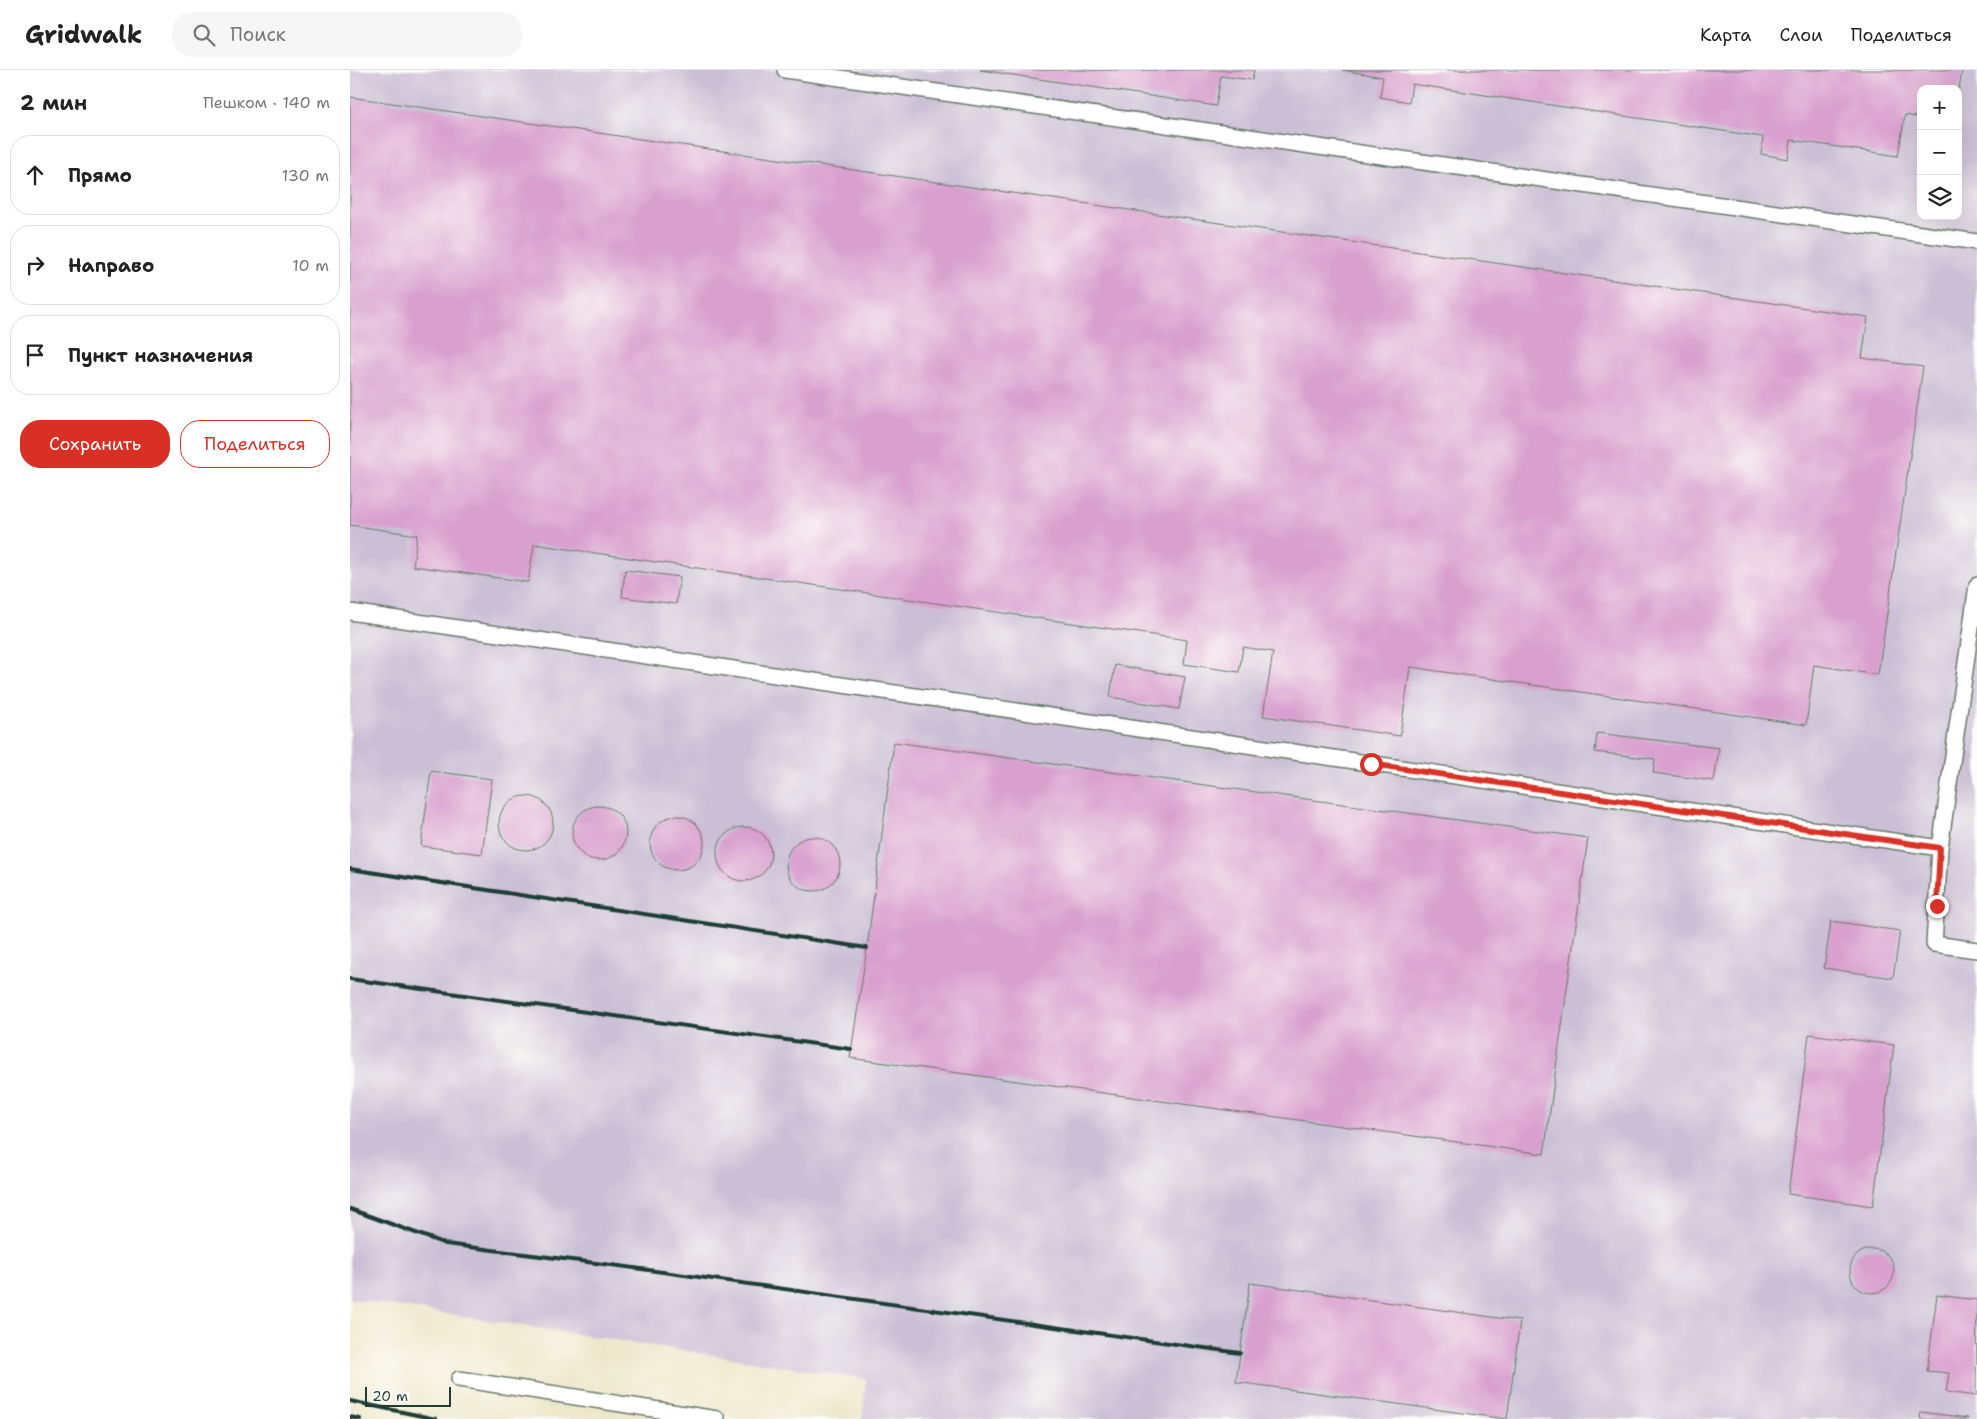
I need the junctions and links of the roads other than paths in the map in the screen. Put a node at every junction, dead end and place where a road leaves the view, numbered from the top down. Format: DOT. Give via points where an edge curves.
graph roads {
  1 [pos="784,70"];
  2 [pos="1977,242"];
  3 [pos="1977,585"];
  4 [pos="350,612"];
  5 [pos="1940,848"];
  6 [pos="1977,950"];
  7 [pos="460,1379"];
  8 [pos="716,1419"];
  1 -- 2 [label="lane"];
  3 -- 5 [label="lane"];
  4 -- 5 [label="lane"];
  5 -- 6 [label="lane" via="1934,944"];
  7 -- 8 [label="lane"];
}
